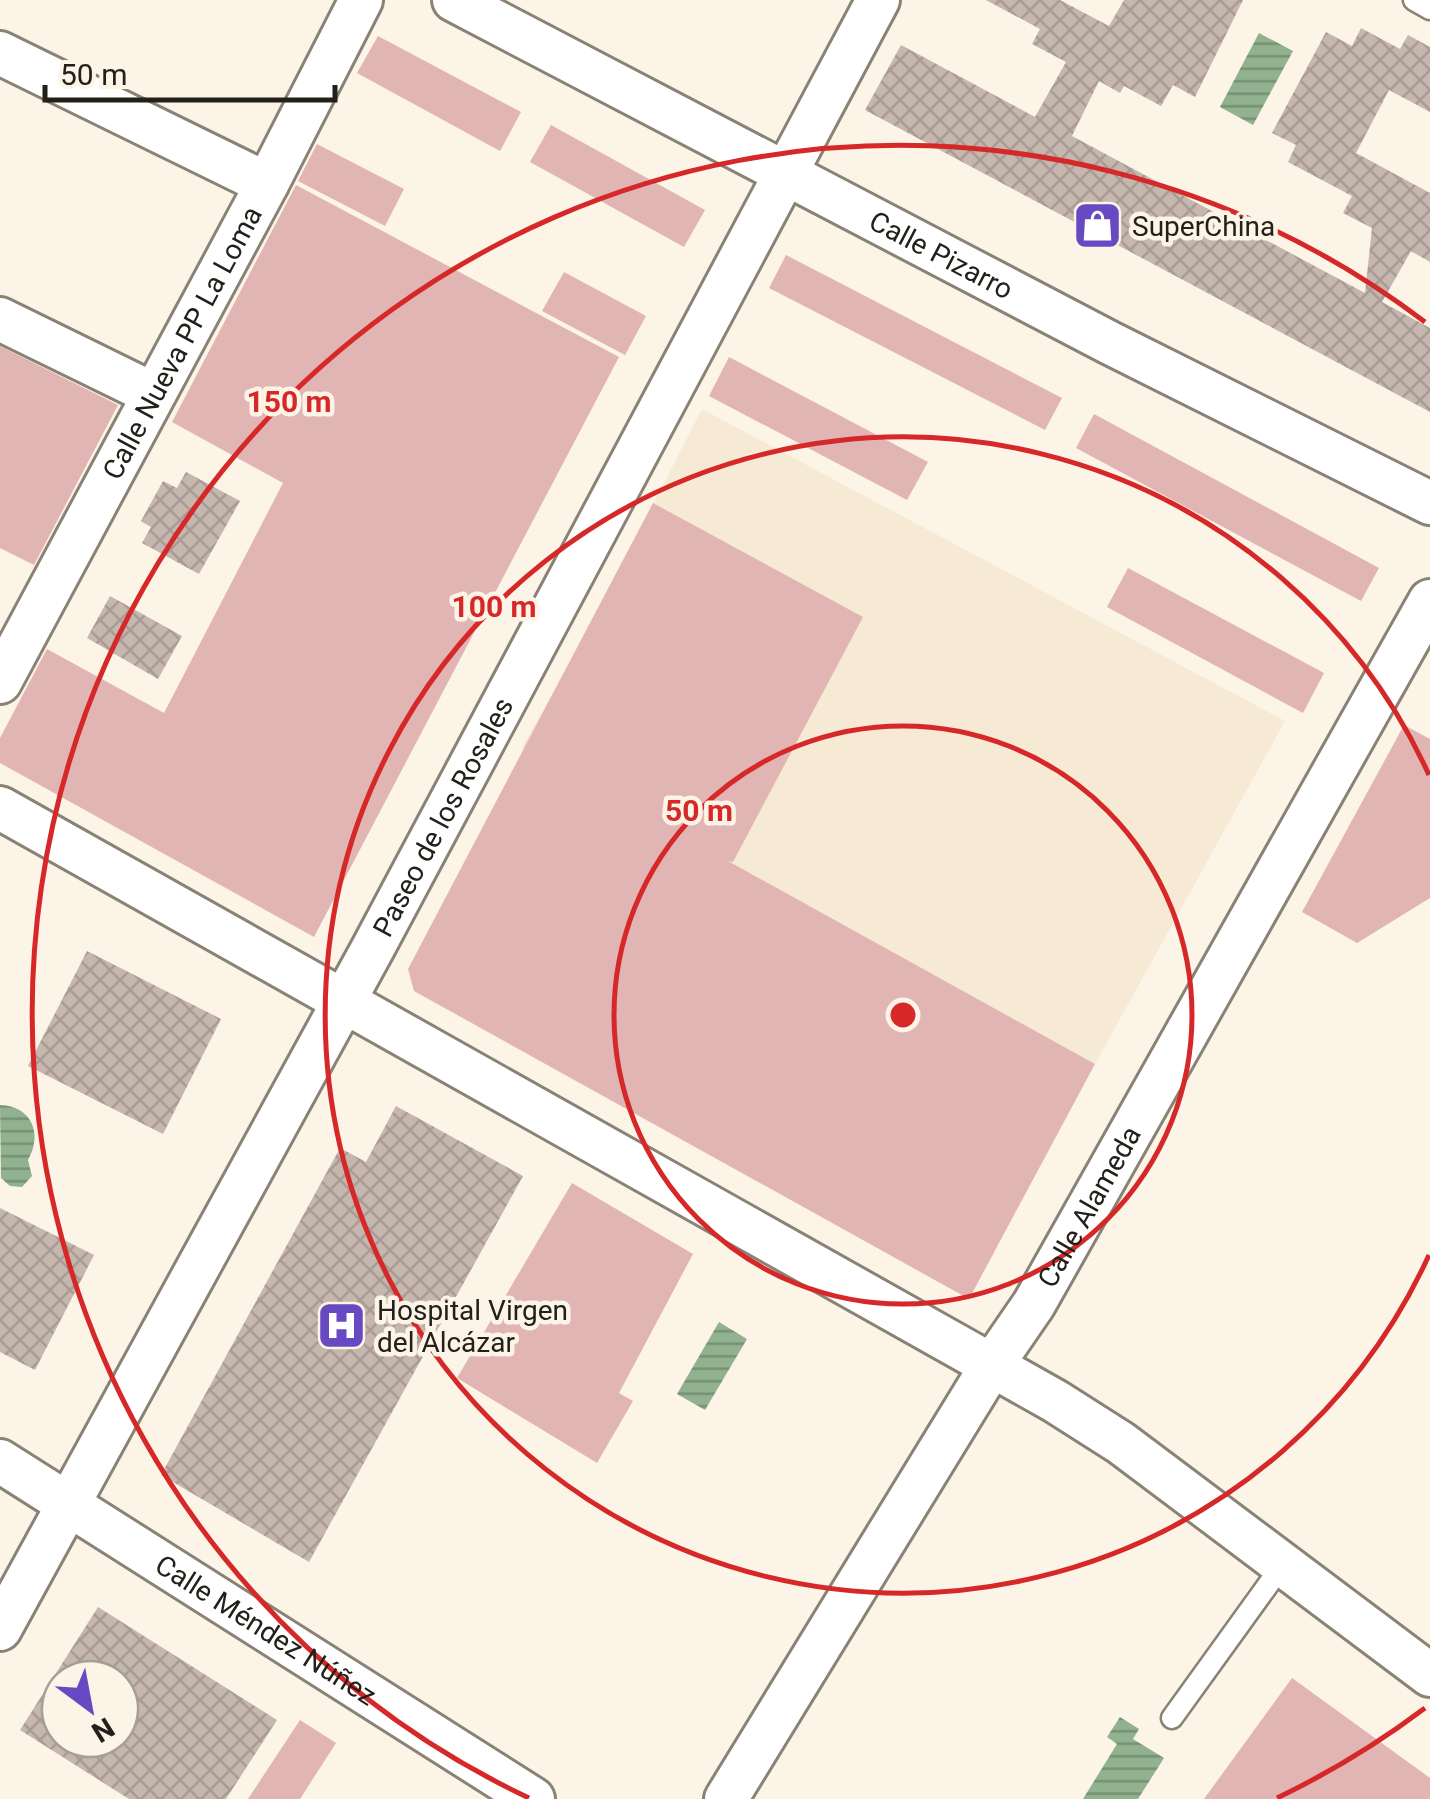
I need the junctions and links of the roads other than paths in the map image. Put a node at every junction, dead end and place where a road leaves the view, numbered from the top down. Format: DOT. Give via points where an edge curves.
graph roads {
  1 [pos="360,0"];
  2 [pos="454,0"];
  3 [pos="878,0"];
  4 [pos="1414,0"];
  5 [pos="1430,9"];
  6 [pos="0,52"];
  7 [pos="787,173"];
  8 [pos="267,184"];
  9 [pos="0,319"];
  10 [pos="153,394"];
  11 [pos="1430,503"];
  12 [pos="1430,601"];
  13 [pos="0,682"];
  14 [pos="0,808"];
  15 [pos="344,1002"];
  16 [pos="992,1365"];
  17 [pos="0,1461"];
  18 [pos="68,1504"];
  19 [pos="1283,1564"];
  20 [pos="0,1629"];
  21 [pos="1430,1674"];
  22 [pos="1172,1718"];
  23 [pos="533,1799"];
  24 [pos="726,1799"];
  1 -- 8 [label="street, Calle Nueva PP La Loma"];
  2 -- 7 [label="street, Calle Pizarro"];
  3 -- 7 [label="street, Paseo de los Rosales"];
  4 -- 5 [label="lane"];
  6 -- 8 [label="street"];
  7 -- 11 [label="street, Calle Pizarro"];
  7 -- 15 [label="street, Paseo de los Rosales"];
  8 -- 10 [label="street, Calle Nueva PP La Loma"];
  9 -- 10 [label="street"];
  10 -- 13 [label="street, Calle Nueva PP La Loma"];
  12 -- 16 [label="street, Calle Alameda" via="1034,1304"];
  14 -- 15 [label="street"];
  15 -- 16 [label="street"];
  15 -- 18 [label="street, Paseo de los Rosales"];
  16 -- 19 [label="street" via="1121,1442"];
  16 -- 24 [label="street, Calle Alameda"];
  17 -- 18 [label="street, Calle Méndez Núñez"];
  18 -- 20 [label="street, Paseo de los Rosales"];
  18 -- 23 [label="street, Calle Méndez Núñez"];
  19 -- 21 [label="street"];
  19 -- 22 [label="lane"];
}
